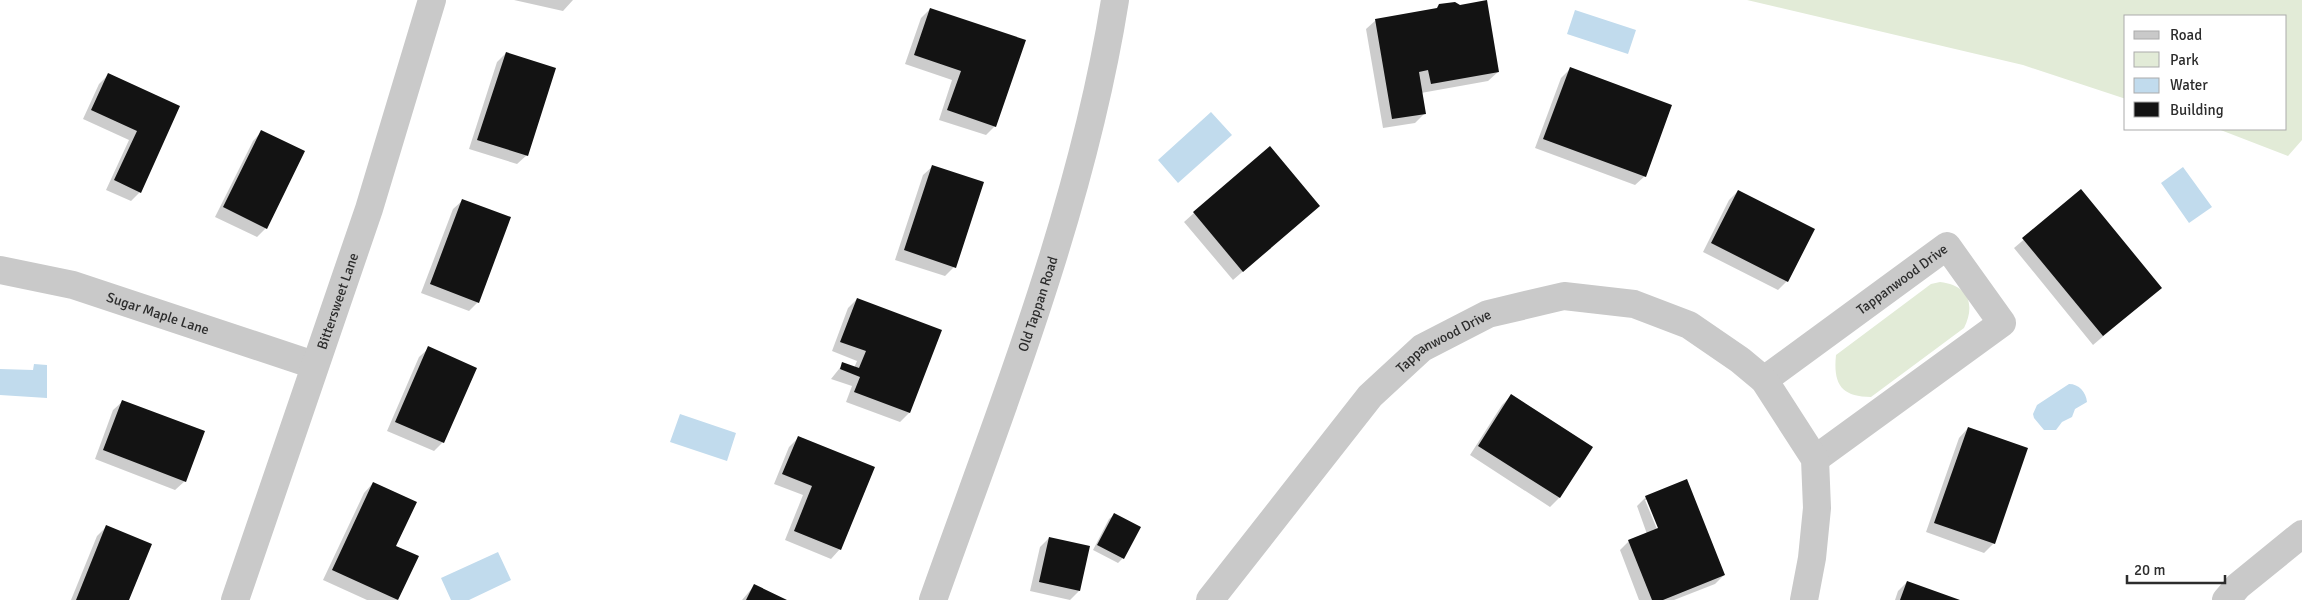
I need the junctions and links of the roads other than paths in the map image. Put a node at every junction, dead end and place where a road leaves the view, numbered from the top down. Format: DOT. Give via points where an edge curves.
graph roads {
  1 [pos="432,0"];
  2 [pos="1115,0"];
  3 [pos="0,270"];
  4 [pos="314,365"];
  5 [pos="1764,380"];
  6 [pos="1815,459"];
  7 [pos="2302,534"];
  8 [pos="234,600"];
  9 [pos="932,600"];
  10 [pos="1210,600"];
  11 [pos="1804,600"];
  12 [pos="2226,600"];
  1 -- 4 [label="street, Bittersweet Lane" via="369,209"];
  2 -- 9 [label="street, Old Tappan Road" via="1105,62 1082,157 1045,285"];
  3 -- 4 [label="street, Sugar Maple Lane" via="73,285"];
  4 -- 8 [label="street, Bittersweet Lane"];
  5 -- 6 [label="street, Tappanwood Drive"];
  5 -- 6 [label="street, Tappanwood Drive" via="1947,246 2002,323"];
  5 -- 10 [label="street, Tappanwood Drive" via="1689,325 1634,304 1564,296 1488,314 1422,348 1370,396"];
  6 -- 11 [label="street" via="1817,508"];
  7 -- 12 [label="street" via="2238,586"];
}
